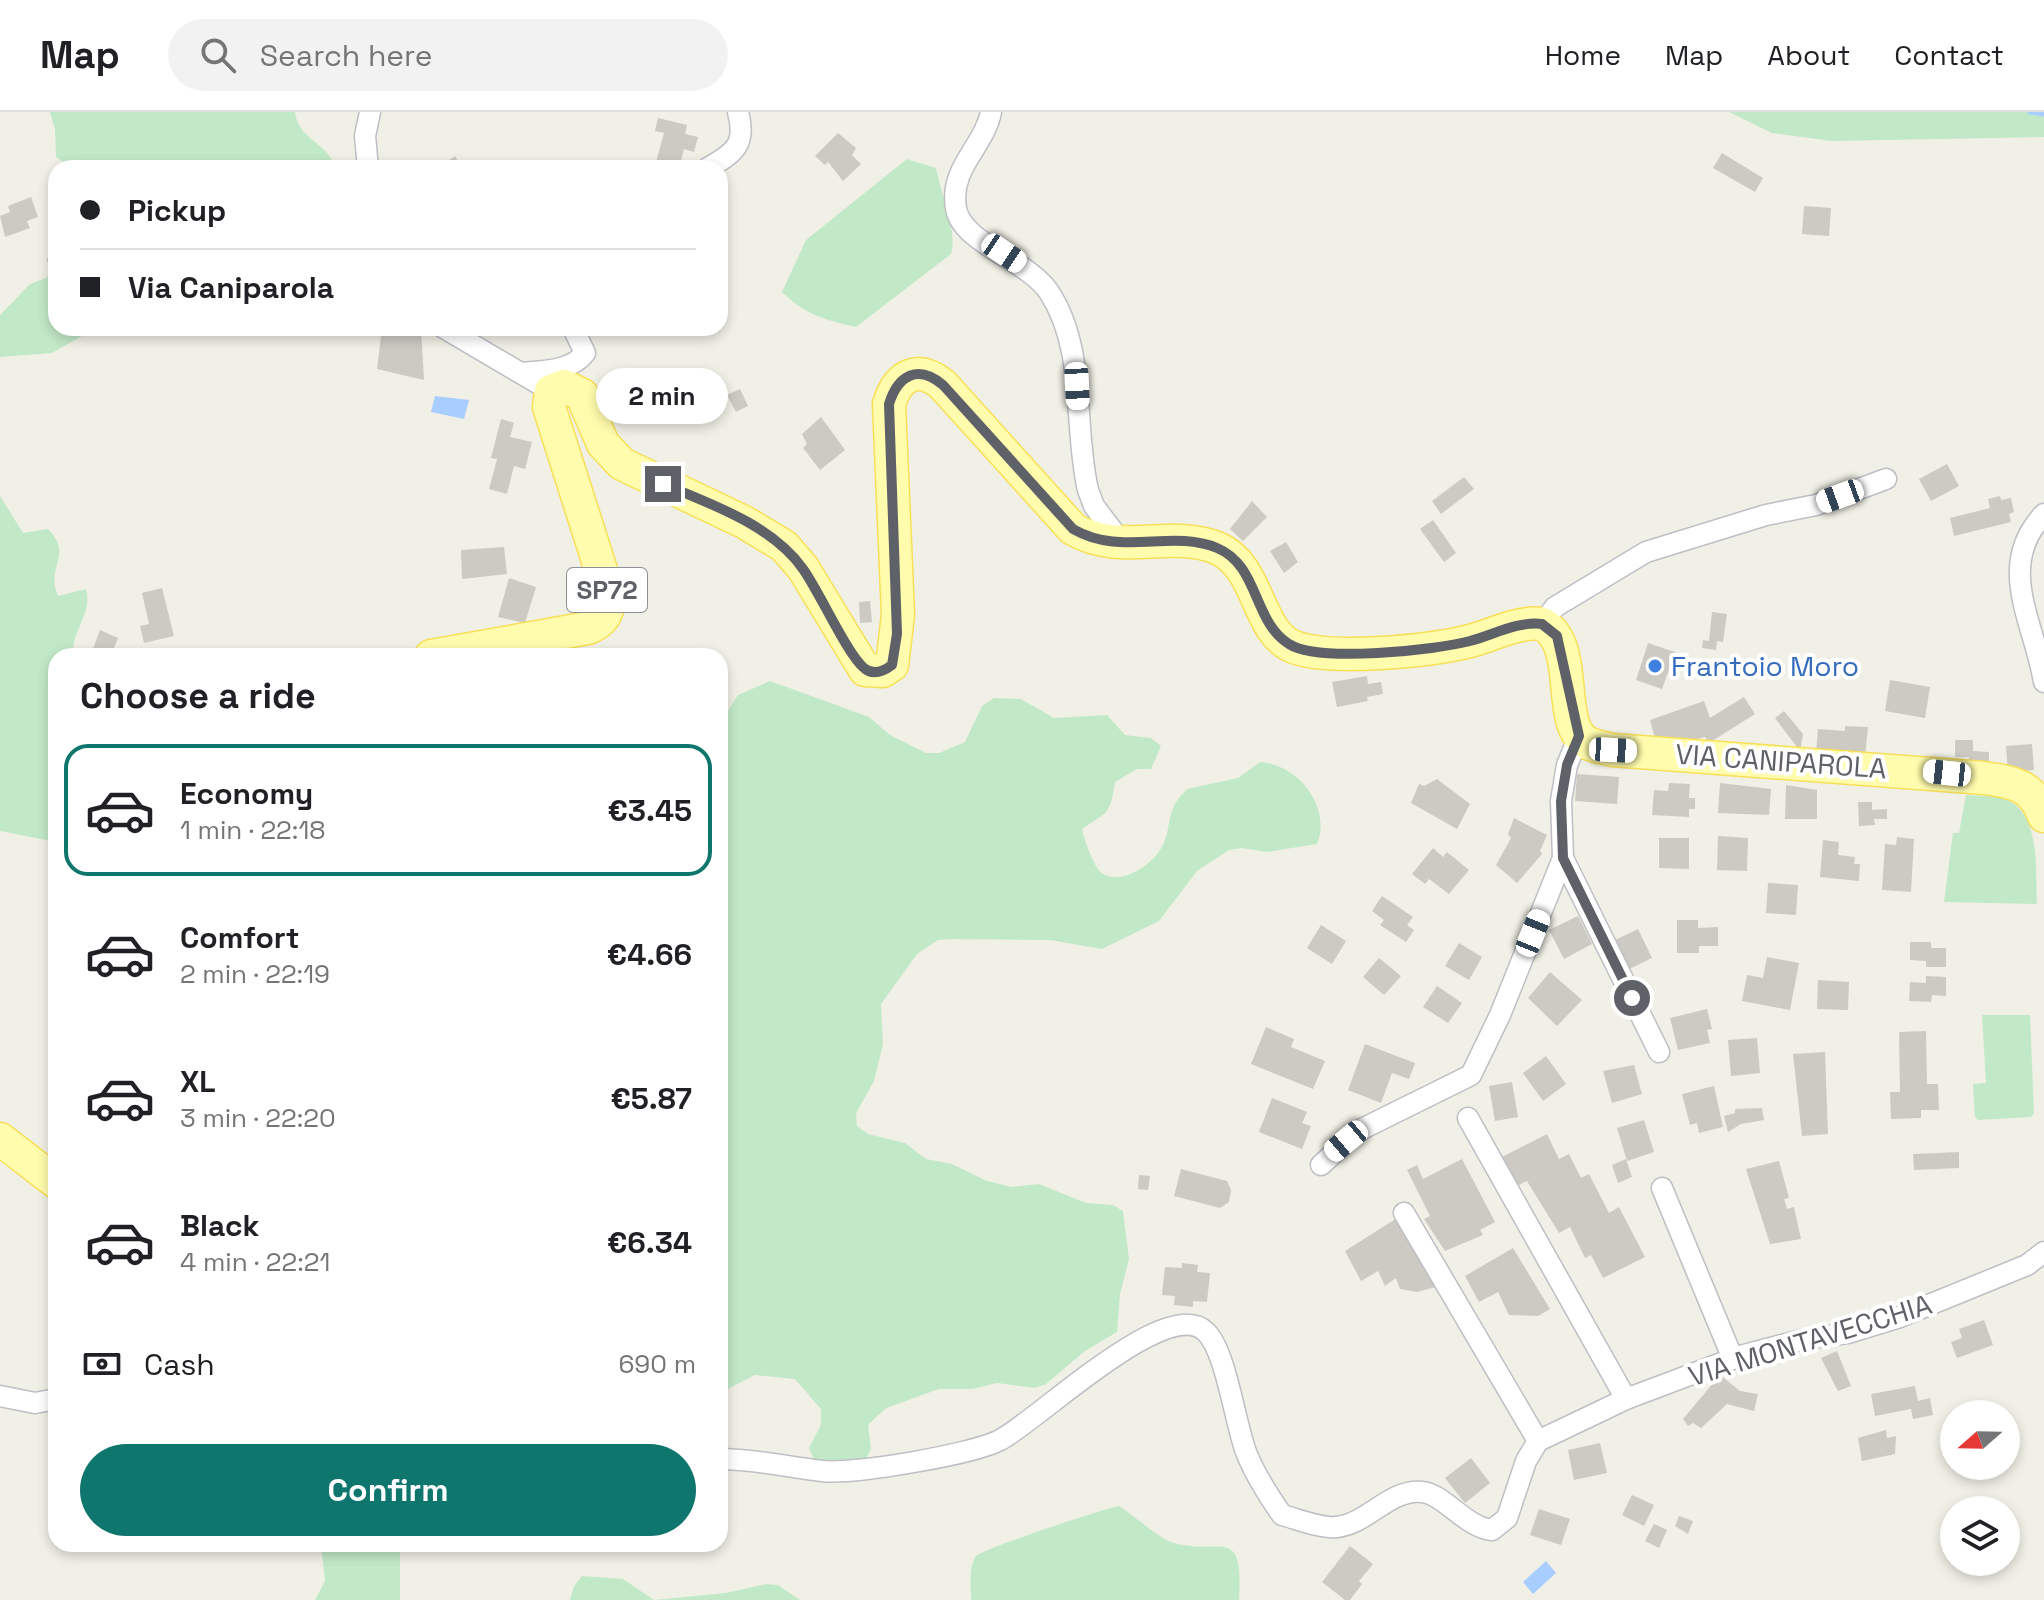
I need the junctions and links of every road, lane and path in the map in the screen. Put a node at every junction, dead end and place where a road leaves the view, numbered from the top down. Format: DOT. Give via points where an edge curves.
graph roads {
  1 [pos="370,112"];
  2 [pos="738,112"];
  3 [pos="991,112"];
  4 [pos="367,160"];
  5 [pos="723,160"];
  6 [pos="458,336"];
  7 [pos="577,336"];
  8 [pos="522,373"];
  9 [pos="551,391"];
  10 [pos="1886,479"];
  11 [pos="2044,514"];
  12 [pos="1122,543"];
  13 [pos="1542,624"];
  14 [pos="476,648"];
  15 [pos="2044,682"];
  16 [pos="1579,736"];
  17 [pos="2044,814"];
  18 [pos="1563,858"];
  19 [pos="1659,1052"];
  20 [pos="1468,1118"];
  21 [pos="0,1139"];
  22 [pos="1321,1165"];
  23 [pos="48,1176"];
  24 [pos="1662,1188"];
  25 [pos="1404,1213"];
  26 [pos="2044,1252"];
  27 [pos="1733,1359"];
  28 [pos="0,1396"];
  29 [pos="1626,1399"];
  30 [pos="48,1401"];
  31 [pos="1538,1441"];
  32 [pos="728,1459"];
  1 -- 4 [label="street"];
  2 -- 5 [label="street" via="740,145"];
  3 -- 12 [label="street" via="959,175 956,209 972,235 1026,268 1051,295 1073,355 1088,490"];
  6 -- 8 [label="street"];
  7 -- 8 [label="street" via="585,353 580,359"];
  8 -- 9 [label="street"];
  9 -- 12 [label="main road" via="569,387 582,395 603,444 622,464 784,546 865,670 883,671 892,665 896,649 889,404 894,387 909,373 931,375 943,385 1073,529 1099,542"];
  9 -- 14 [label="main road, SP72" via="551,415 609,605 606,615 588,628"];
  10 -- 13 [label="street" via="1816,505 1646,552 1555,607"];
  11 -- 15 [label="street" via="2022,544 2019,565"];
  12 -- 13 [label="main road" via="1215,547 1241,566 1275,632 1306,650 1434,648"];
  13 -- 16 [label="main road" via="1557,636"];
  16 -- 17 [label="main road, VIA CANIPAROLA" via="1613,750 1930,772 2015,783 2029,790"];
  16 -- 18 [label="street" via="1561,801"];
  18 -- 19 [label="street"];
  18 -- 22 [label="street" via="1471,1075 1358,1131"];
  20 -- 29 [label="street"];
  21 -- 23 [label="main road"];
  24 -- 27 [label="street"];
  25 -- 31 [label="street"];
  26 -- 27 [label="street, VIA MONTAVECCHIA" via="2027,1265 1897,1318"];
  27 -- 29 [label="street, VIA MONTAVECCHIA"];
  28 -- 30 [label="street"];
  29 -- 31 [label="street, VIA MONTAVECCHIA"];
  31 -- 32 [label="street" via="1507,1518 1492,1530 1480,1529 1426,1492 1400,1493 1376,1511 1336,1528 1282,1515 1245,1451 1222,1366 1209,1333 1200,1327 1146,1335 1080,1379 1030,1422 975,1451 826,1472"];
}
